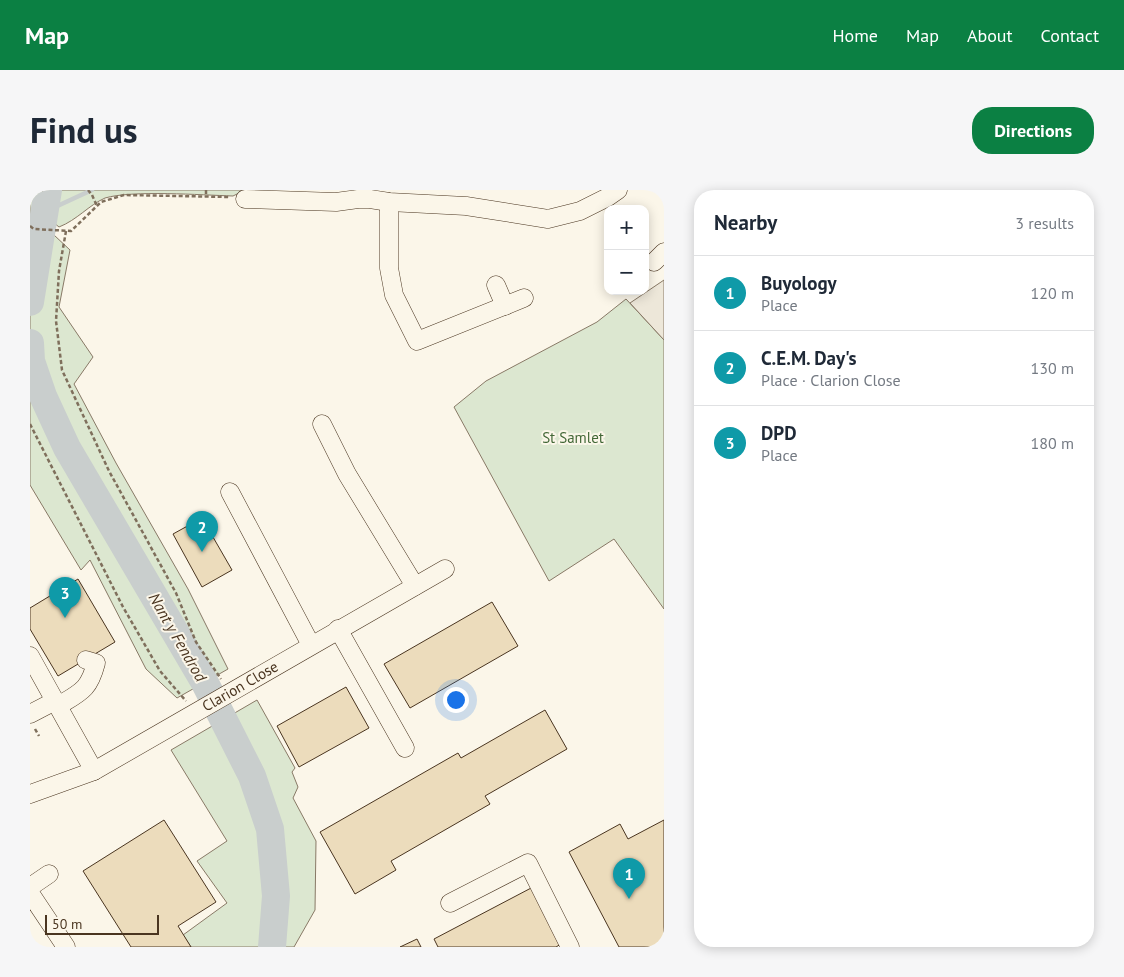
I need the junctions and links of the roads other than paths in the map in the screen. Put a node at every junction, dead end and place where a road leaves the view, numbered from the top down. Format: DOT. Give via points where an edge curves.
graph roads {
  1 [pos="618,190"];
  2 [pos="370,195"];
  3 [pos="245,199"];
  4 [pos="390,202"];
  5 [pos="496,285"];
  6 [pos="524,298"];
  7 [pos="505,306"];
  8 [pos="322,424"];
  9 [pos="230,492"];
  10 [pos="445,568"];
  11 [pos="415,586"];
  12 [pos="338,629"];
  13 [pos="311,645"];
  14 [pos="30,656"];
  15 [pos="86,660"];
  16 [pos="56,703"];
  17 [pos="30,714"];
  18 [pos="405,748"];
  19 [pos="94,771"];
  20 [pos="30,794"];
  21 [pos="49,874"];
  22 [pos="30,887"];
  23 [pos="30,893"];
  24 [pos="450,903"];
  25 [pos="66,947"];
  26 [pos="570,947"];
  1 -- 4 [label="street" via="580,211 548,219 466,206"];
  2 -- 3 [label="street" via="336,202"];
  2 -- 4 [label="street"];
  4 -- 7 [label="street" via="389,261 394,295 417,341"];
  5 -- 7 [label="street"];
  6 -- 7 [label="street"];
  8 -- 11 [label="street" via="347,474"];
  9 -- 13 [label="street"];
  10 -- 11 [label="street, Clarion Close"];
  11 -- 12 [label="street, Clarion Close"];
  12 -- 13 [label="street, Clarion Close"];
  12 -- 18 [label="street"];
  13 -- 19 [label="street, Clarion Close"];
  14 -- 16 [label="street"];
  15 -- 16 [label="street" via="96,663 91,680 80,693"];
  16 -- 17 [label="street"];
  16 -- 19 [label="street"];
  19 -- 20 [label="street, Clarion Close"];
  21 -- 22 [label="street"];
  23 -- 25 [label="street"];
  24 -- 26 [label="street" via="528,863"];
}
